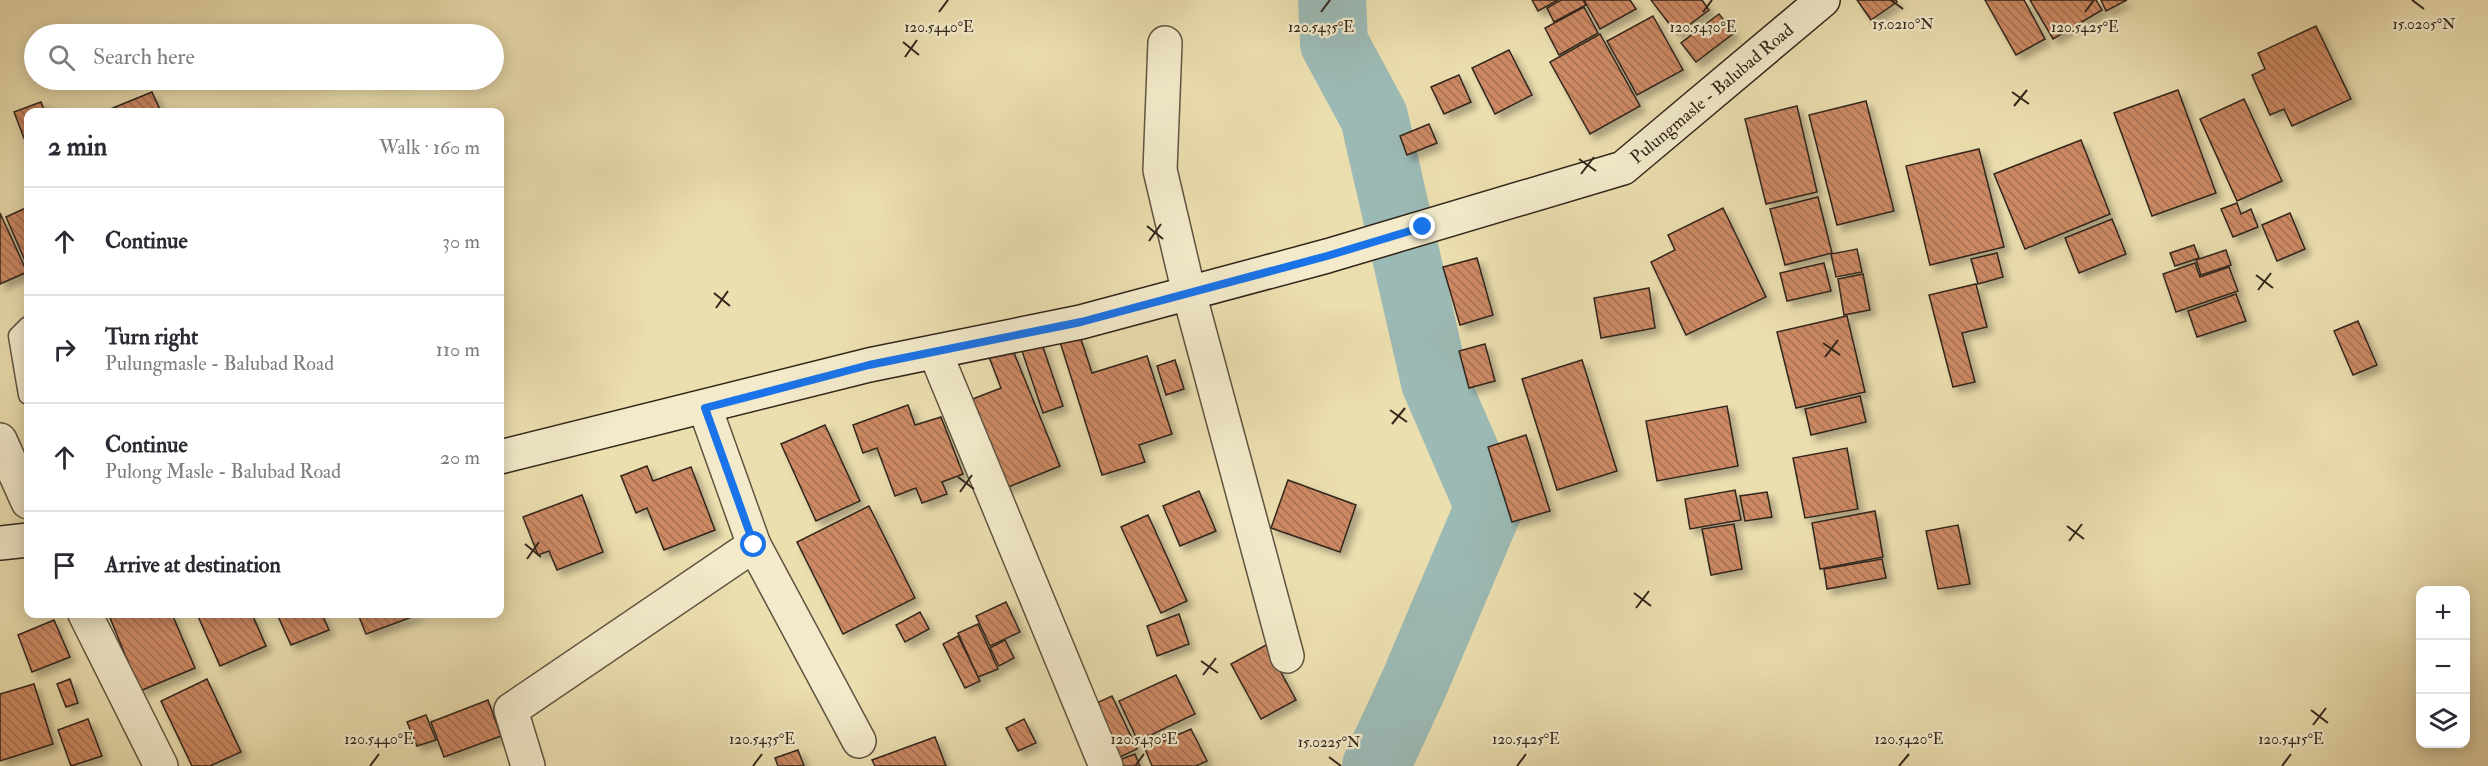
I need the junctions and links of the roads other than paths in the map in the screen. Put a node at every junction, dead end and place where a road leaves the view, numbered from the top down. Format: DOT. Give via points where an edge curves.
graph roads {
  1 [pos="1823,0"];
  2 [pos="1165,43"];
  3 [pos="1190,293"];
  4 [pos="24,330"];
  5 [pos="935,352"];
  6 [pos="24,371"];
  7 [pos="705,408"];
  8 [pos="0,440"];
  9 [pos="504,456"];
  10 [pos="24,493"];
  11 [pos="24,540"];
  12 [pos="0,543"];
  13 [pos="754,545"];
  14 [pos="87,618"];
  15 [pos="1287,656"];
  16 [pos="858,741"];
  17 [pos="161,766"];
  18 [pos="528,766"];
  19 [pos="1106,766"];
  1 -- 3 [label="street, Pulungmasle - Balubad Road" via="1623,168"];
  2 -- 3 [label="street" via="1160,170"];
  3 -- 5 [label="street" via="1081,322"];
  3 -- 15 [label="street"];
  4 -- 6 [label="lane" via="18,336"];
  5 -- 7 [label="street"];
  5 -- 19 [label="street"];
  7 -- 9 [label="street"];
  7 -- 13 [label="street"];
  8 -- 10 [label="street"];
  11 -- 12 [label="street"];
  13 -- 16 [label="street"];
  13 -- 18 [label="street" via="511,710"];
  14 -- 17 [label="street"];
}
